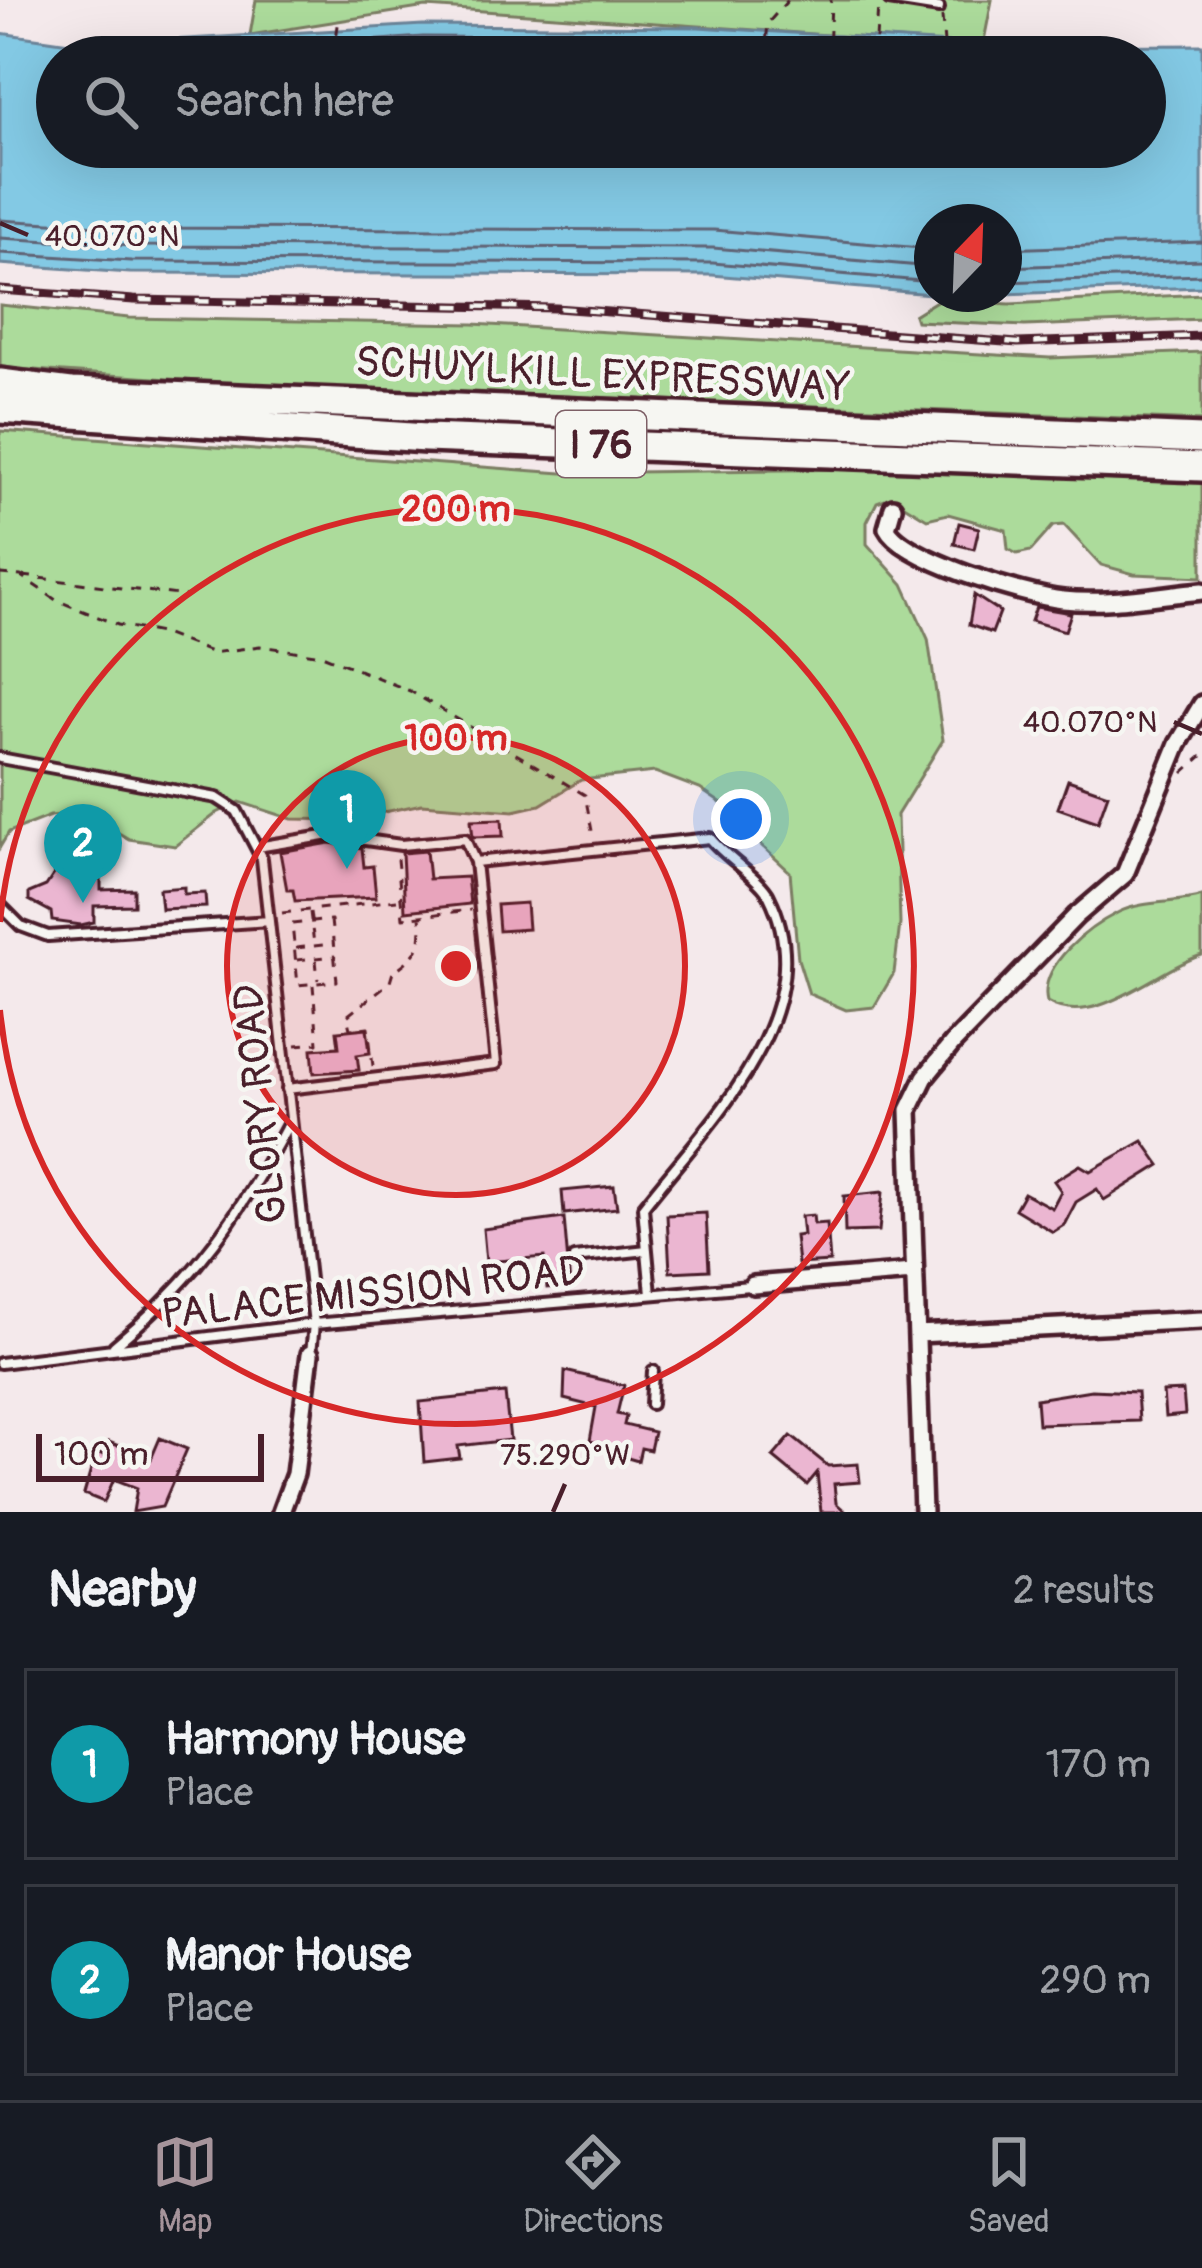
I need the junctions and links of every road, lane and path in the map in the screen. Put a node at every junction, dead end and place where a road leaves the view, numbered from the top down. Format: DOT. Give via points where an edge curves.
graph roads {
  1 [pos="788,0"];
  2 [pos="831,0"];
  3 [pos="878,0"];
  4 [pos="889,0"];
  5 [pos="939,8"];
  6 [pos="339,19"];
  7 [pos="337,36"];
  8 [pos="768,36"];
  9 [pos="830,36"];
  10 [pos="876,36"];
  11 [pos="942,36"];
  12 [pos="0,383"];
  13 [pos="0,409"];
  14 [pos="1202,439"];
  15 [pos="1202,467"];
  16 [pos="893,507"];
  17 [pos="0,574"];
  18 [pos="21,576"];
  19 [pos="1202,591"];
  20 [pos="186,596"];
  21 [pos="1202,704"];
  22 [pos="0,758"];
  23 [pos="396,845"];
  24 [pos="257,847"];
  25 [pos="595,850"];
  26 [pos="476,862"];
  27 [pos="400,899"];
  28 [pos="0,905"];
  29 [pos="481,909"];
  30 [pos="310,910"];
  31 [pos="420,916"];
  32 [pos="269,918"];
  33 [pos="311,922"];
  34 [pos="333,944"];
  35 [pos="314,946"];
  36 [pos="295,948"];
  37 [pos="334,956"];
  38 [pos="315,958"];
  39 [pos="296,960"];
  40 [pos="316,983"];
  41 [pos="282,1046"];
  42 [pos="375,1078"];
  43 [pos="287,1089"];
  44 [pos="291,1118"];
  45 [pos="647,1250"];
  46 [pos="574,1258"];
  47 [pos="913,1272"];
  48 [pos="753,1286"];
  49 [pos="651,1294"];
  50 [pos="1202,1320"];
  51 [pos="314,1324"];
  52 [pos="917,1334"];
  53 [pos="113,1347"];
  54 [pos="310,1354"];
  55 [pos="0,1363"];
  56 [pos="653,1371"];
  57 [pos="650,1404"];
  58 [pos="280,1512"];
  59 [pos="923,1512"];
  1 -- 8 [label="path" via="768,23"];
  2 -- 9 [label="path"];
  3 -- 10 [label="path"];
  4 -- 5 [label="lane"];
  5 -- 11 [label="path"];
  6 -- 7 [label="path"];
  12 -- 14 [label="highway, SCHUYLKILL EXPRESSWAY / I 76"];
  13 -- 15 [label="highway, SCHUYLKILL EXPRESSWAY / I 76" via="426,438"];
  16 -- 19 [label="street" via="887,527 912,553 1036,594 1065,601"];
  17 -- 18 [label="path"];
  18 -- 20 [label="path"];
  18 -- 25 [label="path" via="56,600 213,653 260,646 322,655 410,691 585,795"];
  21 -- 47 [label="street" via="1125,874 926,1077 909,1110"];
  22 -- 24 [label="lane" via="217,798 237,811"];
  23 -- 24 [label="lane" via="330,835"];
  23 -- 26 [label="lane" via="465,839"];
  23 -- 27 [label="path"];
  24 -- 32 [label="lane, GLORY ROAD"];
  25 -- 26 [label="lane"];
  25 -- 45 [label="lane" via="710,838 767,890 779,921 774,1020 754,1064 643,1207"];
  26 -- 29 [label="lane"];
  27 -- 30 [label="path"];
  27 -- 31 [label="path" via="403,918"];
  28 -- 32 [label="lane" via="21,926 48,936"];
  29 -- 31 [label="path"];
  29 -- 42 [label="lane" via="496,1064"];
  30 -- 32 [label="path"];
  30 -- 33 [label="path"];
  31 -- 42 [label="path" via="416,960 347,1016 350,1029 368,1027"];
  32 -- 41 [label="lane, GLORY ROAD"];
  33 -- 34 [label="path" via="331,920"];
  33 -- 35 [label="path"];
  33 -- 36 [label="path" via="292,924"];
  34 -- 35 [label="path"];
  34 -- 37 [label="path"];
  35 -- 36 [label="path"];
  35 -- 38 [label="path"];
  35 -- 38 [label="path"];
  36 -- 39 [label="path"];
  37 -- 38 [label="path"];
  37 -- 40 [label="path" via="337,981"];
  38 -- 39 [label="path"];
  38 -- 40 [label="path"];
  39 -- 40 [label="path" via="298,985"];
  40 -- 41 [label="path" via="318,1043"];
  41 -- 43 [label="lane, GLORY ROAD"];
  42 -- 43 [label="lane"];
  43 -- 44 [label="lane, GLORY ROAD"];
  44 -- 51 [label="lane, GLORY ROAD"];
  44 -- 53 [label="lane" via="223,1238"];
  45 -- 46 [label="lane"];
  45 -- 49 [label="lane"];
  47 -- 48 [label="street"];
  47 -- 52 [label="street"];
  48 -- 49 [label="lane, PALACE MISSION ROAD"];
  49 -- 51 [label="lane, PALACE MISSION ROAD"];
  50 -- 52 [label="street"];
  51 -- 53 [label="lane, PALACE MISSION ROAD"];
  51 -- 54 [label="lane, GLORY ROAD"];
  52 -- 59 [label="street"];
  53 -- 55 [label="lane, PALACE MISSION ROAD"];
  54 -- 58 [label="street" via="296,1474"];
  56 -- 57 [label="lane"];
}
